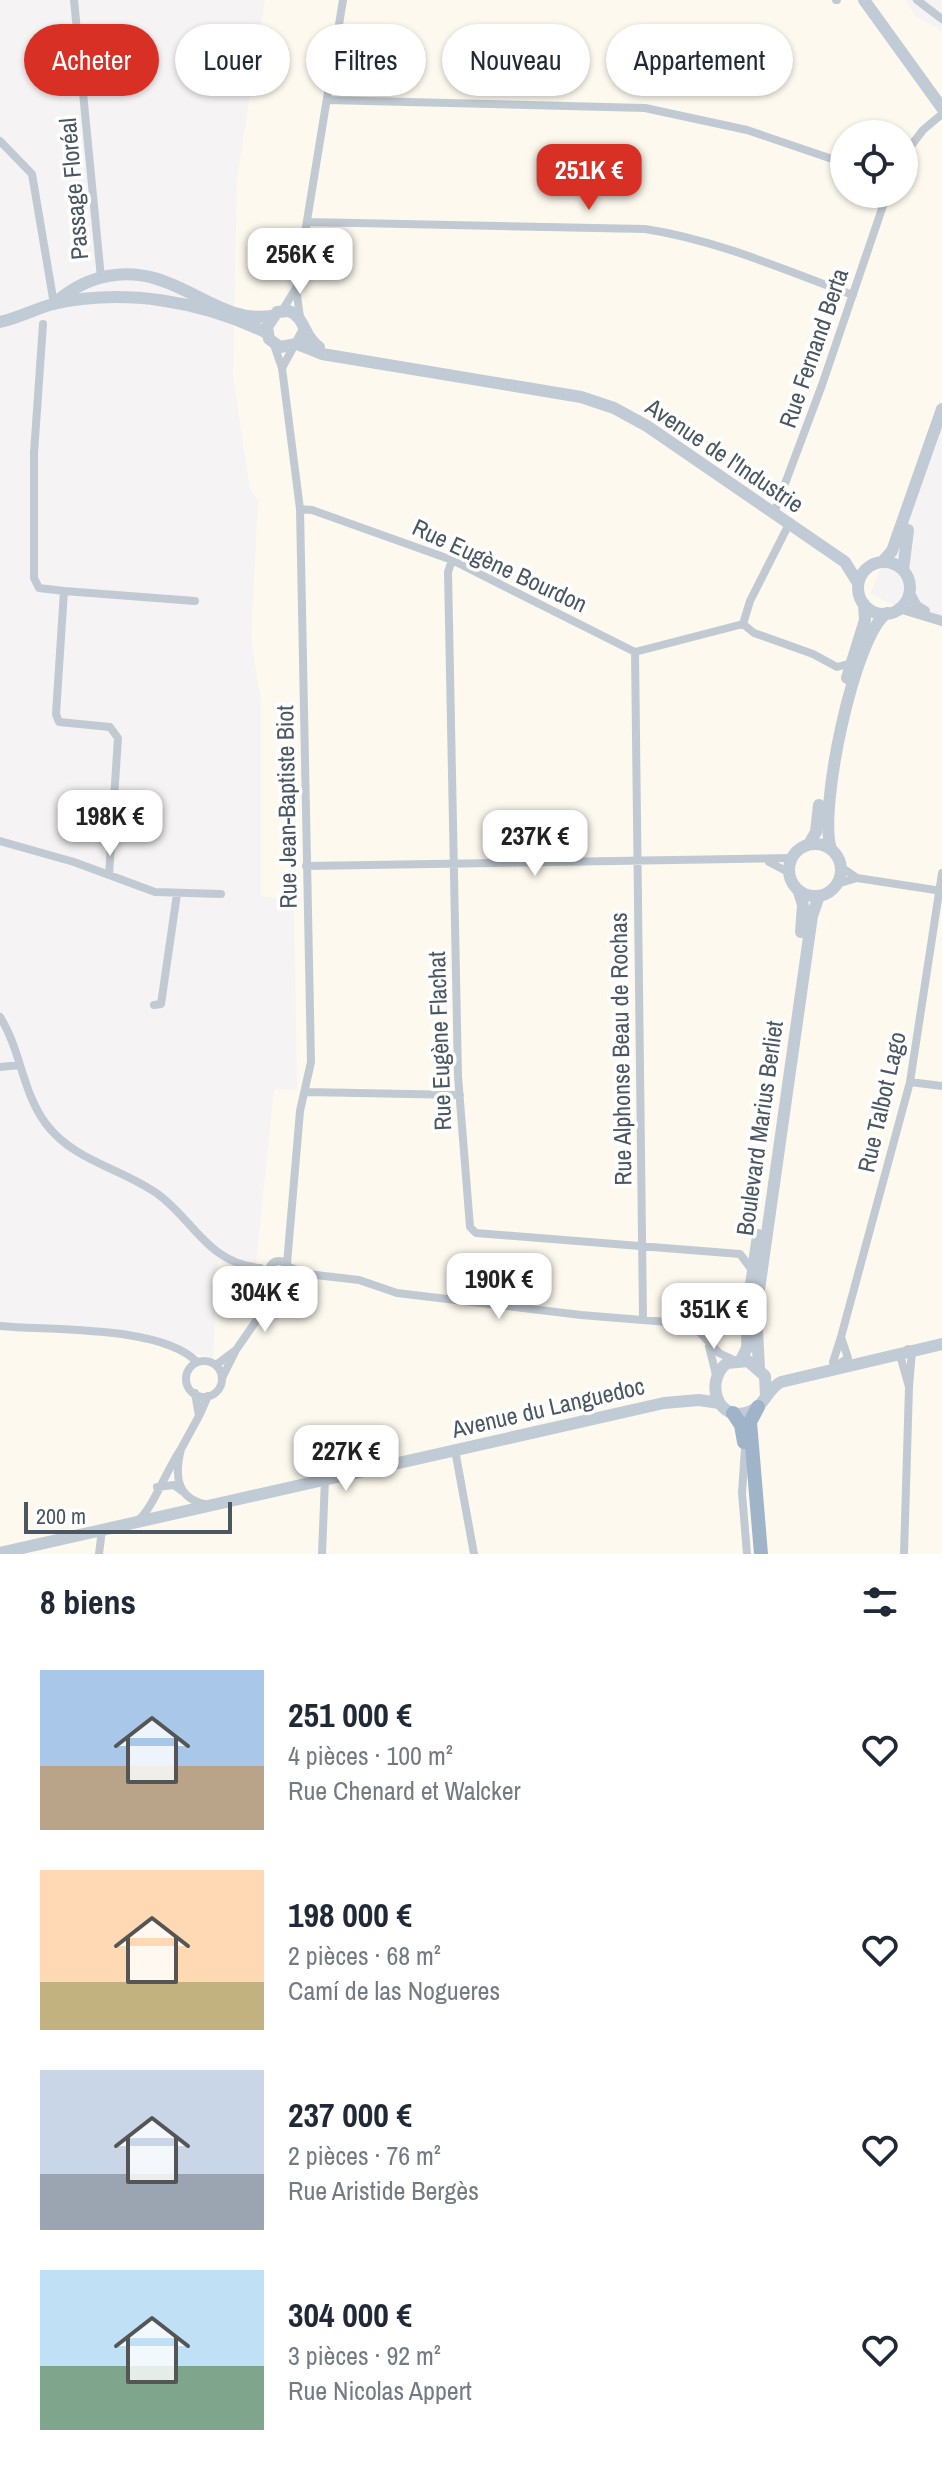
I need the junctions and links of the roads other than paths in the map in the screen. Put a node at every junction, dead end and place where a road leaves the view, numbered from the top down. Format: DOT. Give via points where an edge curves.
graph roads {
  1 [pos="74,0"];
  2 [pos="343,0"];
  3 [pos="864,0"];
  4 [pos="870,0"];
  5 [pos="917,0"];
  6 [pos="942,19"];
  7 [pos="327,100"];
  8 [pos="942,100"];
  9 [pos="942,111"];
  10 [pos="918,137"];
  11 [pos="0,141"];
  12 [pos="830,158"];
  13 [pos="882,208"];
  14 [pos="308,222"];
  15 [pos="101,278"];
  16 [pos="296,288"];
  17 [pos="853,295"];
  18 [pos="102,299"];
  19 [pos="48,307"];
  20 [pos="277,313"];
  21 [pos="0,315"];
  22 [pos="0,322"];
  23 [pos="43,324"];
  24 [pos="302,324"];
  25 [pos="270,338"];
  26 [pos="296,345"];
  27 [pos="338,356"];
  28 [pos="282,368"];
  29 [pos="942,409"];
  30 [pos="942,433"];
  31 [pos="300,509"];
  32 [pos="774,513"];
  33 [pos="789,524"];
  34 [pos="452,560"];
  35 [pos="845,562"];
  36 [pos="876,563"];
  37 [pos="903,570"];
  38 [pos="858,583"];
  39 [pos="64,591"];
  40 [pos="909,592"];
  41 [pos="195,601"];
  42 [pos="864,604"];
  43 [pos="893,611"];
  44 [pos="939,620"];
  45 [pos="743,624"];
  46 [pos="635,652"];
  47 [pos="852,663"];
  48 [pos="0,841"];
  49 [pos="809,844"];
  50 [pos="831,849"];
  51 [pos="639,859"];
  52 [pos="454,863"];
  53 [pos="789,865"];
  54 [pos="306,866"];
  55 [pos="841,867"];
  56 [pos="942,873"];
  57 [pos="109,875"];
  58 [pos="857,878"];
  59 [pos="837,884"];
  60 [pos="941,891"];
  61 [pos="799,892"];
  62 [pos="177,894"];
  63 [pos="221,894"];
  64 [pos="819,896"];
  65 [pos="154,1005"];
  66 [pos="0,1017"];
  67 [pos="20,1065"];
  68 [pos="0,1067"];
  69 [pos="910,1082"];
  70 [pos="942,1086"];
  71 [pos="306,1092"];
  72 [pos="460,1095"];
  73 [pos="288,1244"];
  74 [pos="641,1248"];
  75 [pos="275,1262"];
  76 [pos="288,1266"];
  77 [pos="260,1268"];
  78 [pos="753,1271"];
  79 [pos="307,1274"];
  80 [pos="271,1276"];
  81 [pos="286,1278"];
  82 [pos="268,1301"];
  83 [pos="643,1319"];
  84 [pos="0,1326"];
  85 [pos="841,1337"];
  86 [pos="706,1338"];
  87 [pos="942,1340"];
  88 [pos="236,1350"];
  89 [pos="906,1351"];
  90 [pos="848,1358"];
  91 [pos="738,1360"];
  92 [pos="833,1362"];
  93 [pos="193,1365"];
  94 [pos="216,1365"];
  95 [pos="760,1369"];
  96 [pos="815,1373"];
  97 [pos="715,1377"];
  98 [pos="222,1378"];
  99 [pos="195,1393"];
  100 [pos="208,1396"];
  101 [pos="685,1400"];
  102 [pos="762,1402"];
  103 [pos="719,1403"];
  104 [pos="733,1413"];
  105 [pos="199,1416"];
  106 [pos="745,1448"];
  107 [pos="181,1449"];
  108 [pos="455,1450"];
  109 [pos="325,1479"];
  110 [pos="157,1487"];
  111 [pos="183,1491"];
  112 [pos="208,1505"];
  113 [pos="152,1506"];
  114 [pos="185,1511"];
  115 [pos="161,1517"];
  116 [pos="133,1524"];
  117 [pos="102,1530"];
  118 [pos="0,1553"];
  119 [pos="99,1554"];
  120 [pos="322,1554"];
  121 [pos="474,1554"];
  122 [pos="747,1554"];
  123 [pos="755,1554"];
  124 [pos="761,1554"];
  125 [pos="904,1554"];
  1 -- 15 [label="street, Passage Floréal"];
  2 -- 7 [label="street"];
  3 -- 9 [label="main road"];
  4 -- 8 [label="main road"];
  5 -- 6 [label="street"];
  7 -- 12 [label="street" via="645,108 708,119"];
  7 -- 14 [label="street"];
  9 -- 10 [label="street"];
  11 -- 19 [label="street" via="32,174"];
  13 -- 17 [label="street, Rue Fernand Berta"];
  14 -- 16 [label="street"];
  14 -- 17 [label="street" via="645,229 682,235"];
  15 -- 18 [label="main road"];
  15 -- 19 [label="main road" via="74,288"];
  15 -- 20 [label="main road, Avenue de l'Industrie" via="159,277 245,317"];
  16 -- 20 [label="street"];
  16 -- 24 [label="street"];
  17 -- 32 [label="street, Rue Fernand Berta"];
  18 -- 19 [label="main road, Avenue de l'Industrie"];
  18 -- 25 [label="main road, Avenue de l'Industrie" via="189,305"];
  19 -- 21 [label="main road"];
  19 -- 22 [label="main road"];
  20 -- 24 [label="main road, Avenue de l'Industrie"];
  20 -- 25 [label="main road"];
  23 -- 39 [label="street" via="34,453 34,578 39,588"];
  24 -- 26 [label="main road"];
  24 -- 27 [label="main road, Avenue de l'Industrie" via="314,344"];
  25 -- 26 [label="main road, Avenue de l'Industrie"];
  25 -- 28 [label="street, Rue Jean-Baptiste Biot"];
  26 -- 27 [label="main road, Avenue de l'Industrie"];
  26 -- 28 [label="street"];
  27 -- 32 [label="main road, Avenue de l'Industrie" via="581,397 614,408"];
  28 -- 31 [label="street, Rue Jean-Baptiste Biot"];
  29 -- 36 [label="main road" via="892,551"];
  30 -- 37 [label="main road" via="905,538"];
  31 -- 34 [label="street, Rue Eugène Bourdon"];
  31 -- 54 [label="street, Rue Jean-Baptiste Biot"];
  32 -- 33 [label="main road, Avenue de l'Industrie"];
  33 -- 35 [label="main road, Avenue de l'Industrie"];
  33 -- 45 [label="street"];
  34 -- 46 [label="street, Rue Eugène Bourdon"];
  34 -- 52 [label="street, Rue Eugène Flachat" via="448,572"];
  35 -- 36 [label="main road, Avenue de l'Industrie"];
  35 -- 38 [label="main road, Avenue de l'Industrie"];
  36 -- 37 [label="main road"];
  36 -- 38 [label="main road"];
  37 -- 40 [label="main road"];
  38 -- 42 [label="main road"];
  39 -- 41 [label="street"];
  39 -- 57 [label="street" via="56,714 59,722 110,727 118,738"];
  40 -- 43 [label="main road"];
  40 -- 44 [label="street" via="917,606"];
  42 -- 43 [label="main road"];
  42 -- 47 [label="main road" via="865,620"];
  43 -- 44 [label="street"];
  43 -- 50 [label="main road" via="873,631 844,717 826,814"];
  45 -- 46 [label="street"];
  45 -- 47 [label="street" via="837,667"];
  46 -- 51 [label="street, Rue Alphonse Beau de Rochas"];
  47 -- 49 [label="main road" via="832,732 816,832"];
  48 -- 57 [label="street"];
  49 -- 50 [label="main road"];
  49 -- 53 [label="main road"];
  50 -- 55 [label="main road"];
  51 -- 52 [label="street"];
  51 -- 53 [label="street"];
  51 -- 74 [label="street, Rue Alphonse Beau de Rochas"];
  52 -- 54 [label="street"];
  52 -- 72 [label="street, Rue Eugène Flachat"];
  53 -- 61 [label="main road"];
  54 -- 71 [label="street, Rue Jean-Baptiste Biot" via="311,1062"];
  55 -- 58 [label="street"];
  55 -- 59 [label="main road"];
  56 -- 60 [label="street, Rue Talbot Lago"];
  57 -- 62 [label="street" via="146,890"];
  58 -- 59 [label="street"];
  58 -- 60 [label="street"];
  59 -- 64 [label="main road"];
  60 -- 69 [label="street, Rue Talbot Lago"];
  61 -- 64 [label="main road"];
  61 -- 78 [label="main road, Boulevard Marius Berliet" via="803,919"];
  62 -- 63 [label="street"];
  62 -- 65 [label="street" via="161,1004"];
  64 -- 95 [label="main road, Boulevard Marius Berliet" via="756,1311"];
  66 -- 67 [label="street"];
  67 -- 68 [label="street"];
  67 -- 77 [label="street" via="38,1112 61,1142 162,1197 215,1253 241,1266"];
  69 -- 70 [label="street"];
  69 -- 85 [label="street, Rue Talbot Lago"];
  71 -- 72 [label="street"];
  71 -- 73 [label="street, Rue Jean-Baptiste Biot"];
  72 -- 74 [label="street, Rue Eugène Flachat" via="470,1227 476,1233"];
  73 -- 75 [label="street, Rue Jean-Baptiste Biot"];
  73 -- 76 [label="street, Rue Jean-Baptiste Biot"];
  74 -- 78 [label="street, Rue Eugène Flachat" via="740,1254"];
  74 -- 83 [label="street, Rue Alphonse Beau de Rochas"];
  75 -- 76 [label="street"];
  75 -- 77 [label="street"];
  75 -- 80 [label="street, Rue Jean-Baptiste Biot"];
  76 -- 79 [label="street"];
  76 -- 81 [label="street, Rue Jean-Baptiste Biot"];
  77 -- 80 [label="street"];
  78 -- 91 [label="main road, Boulevard Marius Berliet" via="747,1348"];
  79 -- 81 [label="street"];
  79 -- 83 [label="street" via="359,1280 397,1293"];
  80 -- 81 [label="street"];
  80 -- 82 [label="street, Rue Jean-Baptiste Biot"];
  81 -- 82 [label="street"];
  82 -- 88 [label="street"];
  83 -- 86 [label="street" via="692,1324"];
  84 -- 93 [label="street" via="122,1334 177,1348"];
  85 -- 90 [label="street"];
  85 -- 92 [label="street, Rue Talbot Lago"];
  86 -- 91 [label="street" via="719,1353"];
  86 -- 97 [label="street"];
  87 -- 89 [label="main road"];
  88 -- 94 [label="street"];
  88 -- 98 [label="street"];
  89 -- 90 [label="main road"];
  89 -- 96 [label="main road"];
  89 -- 125 [label="street"];
  90 -- 92 [label="main road"];
  90 -- 96 [label="street"];
  91 -- 95 [label="main road"];
  91 -- 97 [label="main road"];
  92 -- 95 [label="main road" via="779,1374"];
  93 -- 94 [label="street"];
  93 -- 99 [label="street" via="186,1379"];
  94 -- 98 [label="street"];
  95 -- 102 [label="main road" via="767,1383"];
  96 -- 102 [label="main road" via="781,1382"];
  97 -- 101 [label="main road, Avenue du Languedoc"];
  97 -- 103 [label="main road"];
  98 -- 100 [label="street" via="217,1391"];
  99 -- 100 [label="street"];
  99 -- 105 [label="street"];
  100 -- 105 [label="street"];
  101 -- 103 [label="main road, Avenue du Languedoc"];
  101 -- 108 [label="main road, Avenue du Languedoc"];
  102 -- 104 [label="main road" via="742,1414"];
  102 -- 124 [label="highway" via="750,1422"];
  103 -- 104 [label="main road"];
  104 -- 106 [label="highway"];
  105 -- 107 [label="street"];
  106 -- 122 [label="street"];
  106 -- 123 [label="highway"];
  107 -- 110 [label="street"];
  107 -- 111 [label="street" via="176,1472"];
  108 -- 109 [label="main road, Avenue du Languedoc"];
  108 -- 121 [label="street"];
  109 -- 112 [label="main road, Avenue du Languedoc"];
  109 -- 120 [label="street"];
  110 -- 111 [label="street" via="174,1485"];
  110 -- 113 [label="street"];
  111 -- 112 [label="street"];
  111 -- 114 [label="street"];
  112 -- 114 [label="main road, Avenue du Languedoc"];
  113 -- 115 [label="street"];
  113 -- 116 [label="street"];
  114 -- 115 [label="main road, Avenue du Languedoc"];
  115 -- 116 [label="main road, Avenue du Languedoc"];
  116 -- 117 [label="main road, Avenue du Languedoc"];
  117 -- 118 [label="main road, Avenue du Languedoc"];
  117 -- 119 [label="street"];
}
